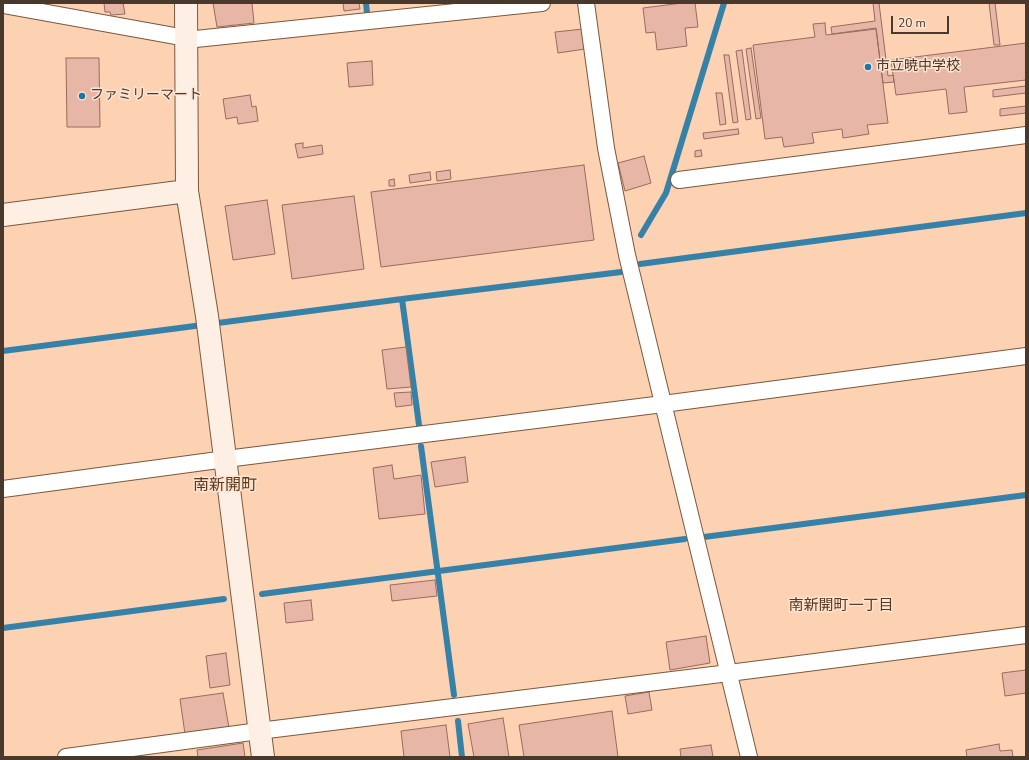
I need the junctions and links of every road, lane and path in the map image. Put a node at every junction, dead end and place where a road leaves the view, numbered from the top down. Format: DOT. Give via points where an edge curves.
graph roads {
  1 [pos="186,3"];
  2 [pos="542,3"];
  3 [pos="586,3"];
  4 [pos="3,5"];
  5 [pos="511,5"];
  6 [pos="186,39"];
  7 [pos="1026,135"];
  8 [pos="679,180"];
  9 [pos="187,191"];
  10 [pos="3,215"];
  11 [pos="1026,356"];
  12 [pos="663,404"];
  13 [pos="226,459"];
  14 [pos="3,489"];
  15 [pos="1026,635"];
  16 [pos="729,673"];
  17 [pos="259,731"];
  18 [pos="66,757"];
  19 [pos="263,757"];
  20 [pos="749,757"];
  1 -- 6 [label="street"];
  2 -- 5 [label="street"];
  3 -- 12 [label="street" via="606,148 627,255"];
  4 -- 6 [label="street"];
  5 -- 6 [label="street"];
  6 -- 9 [label="street"];
  7 -- 8 [label="street"];
  9 -- 10 [label="street"];
  9 -- 13 [label="street" via="209,325"];
  11 -- 12 [label="street"];
  12 -- 13 [label="street"];
  12 -- 16 [label="street"];
  13 -- 14 [label="street"];
  13 -- 17 [label="street"];
  15 -- 16 [label="street"];
  16 -- 17 [label="street"];
  16 -- 20 [label="street"];
  17 -- 18 [label="street"];
  17 -- 19 [label="street"];
}
